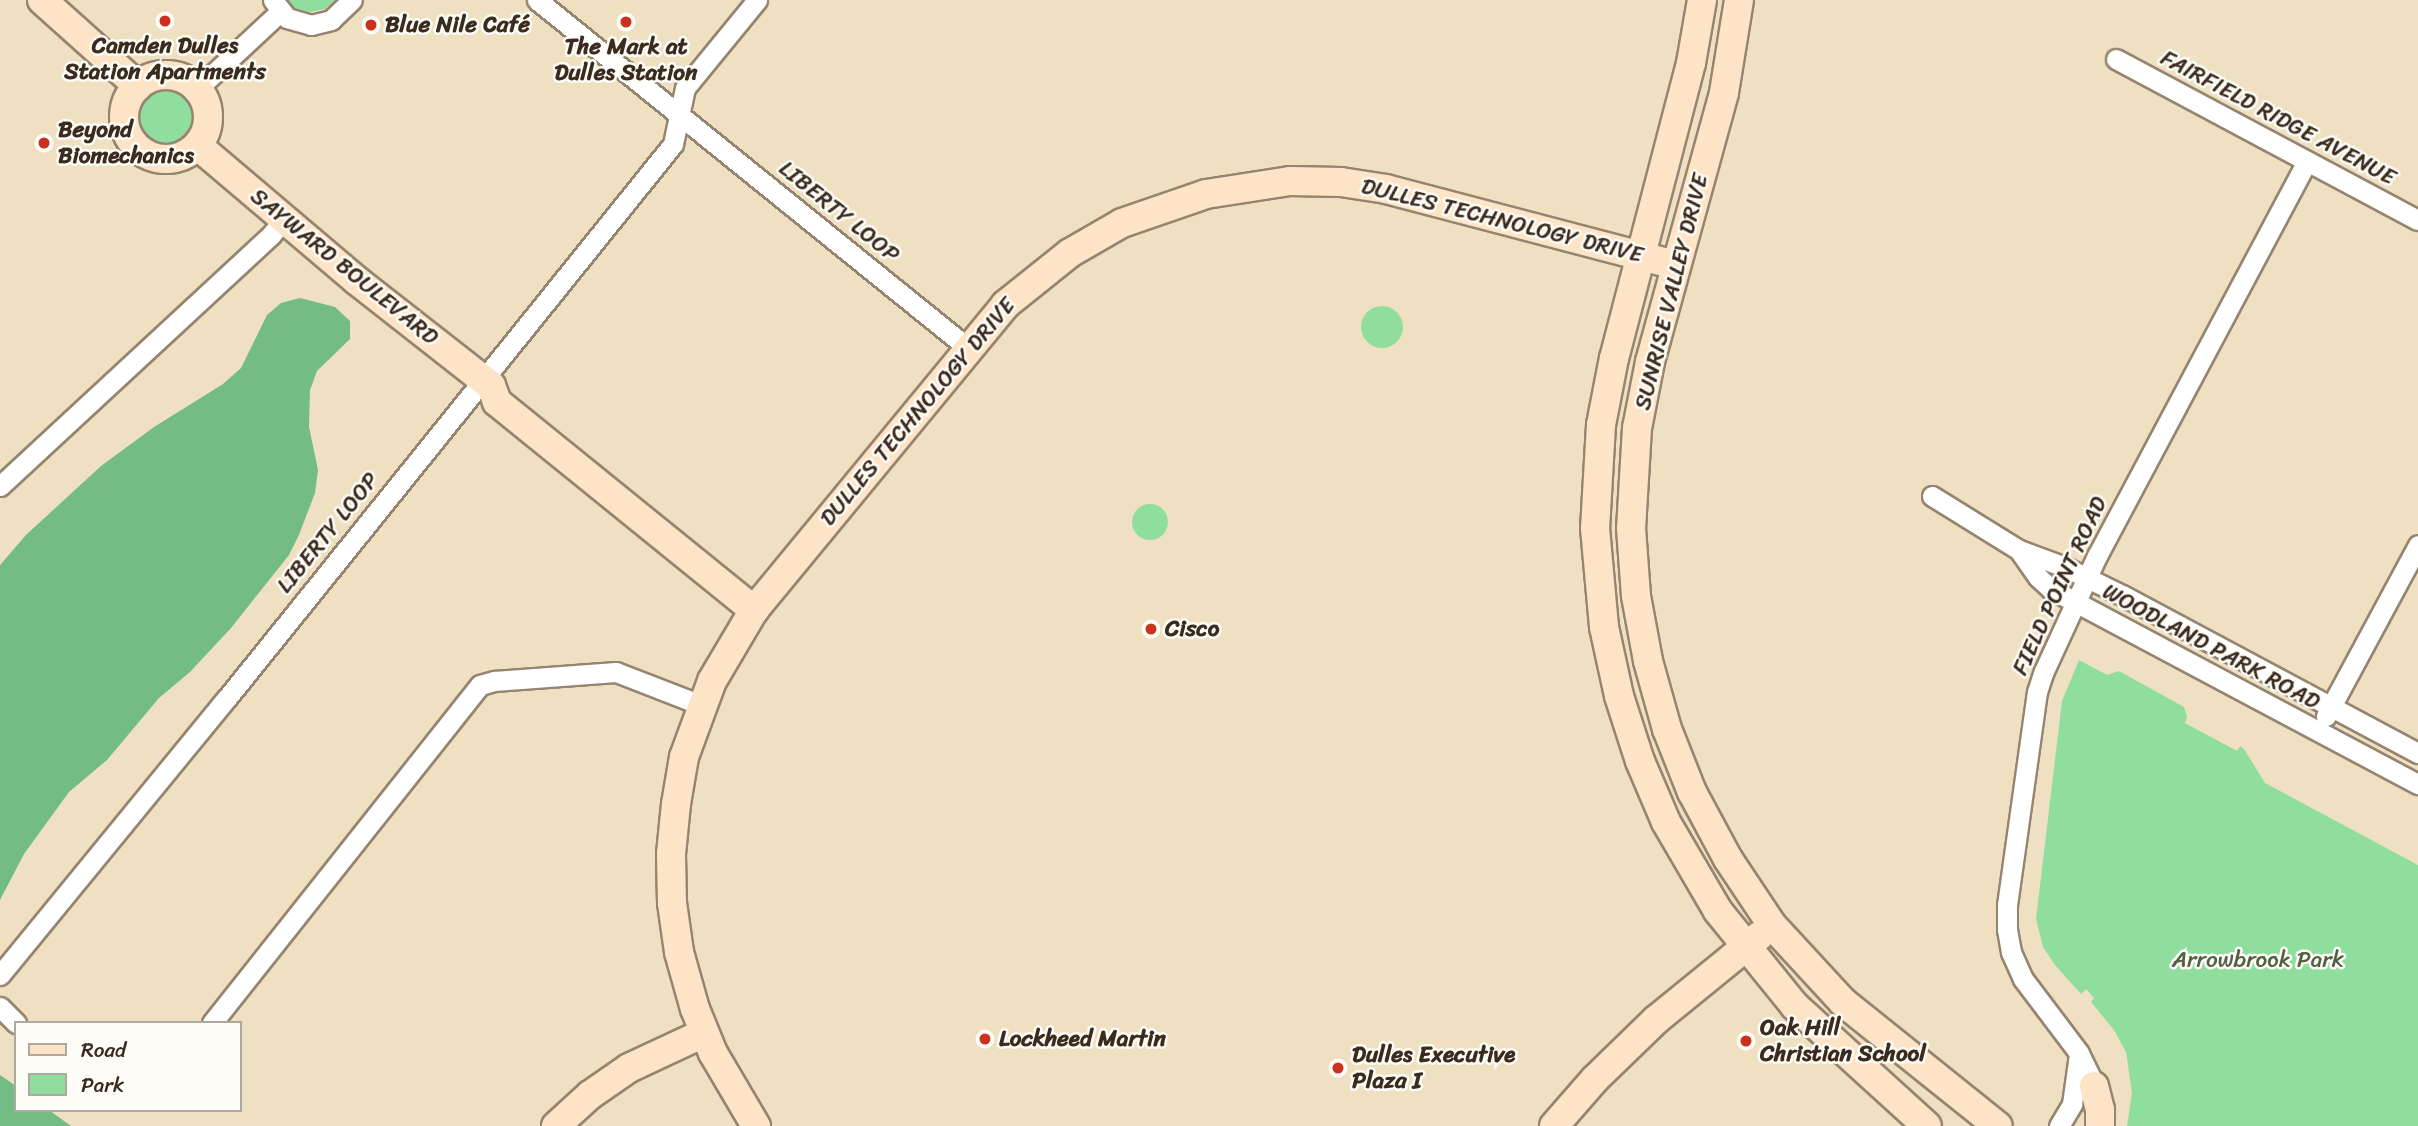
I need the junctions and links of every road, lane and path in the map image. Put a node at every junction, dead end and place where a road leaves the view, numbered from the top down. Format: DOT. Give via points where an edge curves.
graph roads {
  1 [pos="42,0"];
  2 [pos="352,0"];
  3 [pos="537,0"];
  4 [pos="757,0"];
  5 [pos="1702,0"];
  6 [pos="1739,0"];
  7 [pos="277,6"];
  8 [pos="2116,59"];
  9 [pos="138,86"];
  10 [pos="197,89"];
  11 [pos="674,111"];
  12 [pos="198,146"];
  13 [pos="2307,161"];
  14 [pos="284,219"];
  15 [pos="2418,220"];
  16 [pos="1641,256"];
  17 [pos="1676,265"];
  18 [pos="968,348"];
  19 [pos="487,383"];
  20 [pos="0,486"];
  21 [pos="1932,496"];
  22 [pos="2418,545"];
  23 [pos="2020,550"];
  24 [pos="2088,578"];
  25 [pos="759,603"];
  26 [pos="2076,604"];
  27 [pos="701,705"];
  28 [pos="2331,707"];
  29 [pos="2318,730"];
  30 [pos="2418,753"];
  31 [pos="2418,784"];
  32 [pos="1772,925"];
  33 [pos="1745,948"];
  34 [pos="0,975"];
  35 [pos="0,1007"];
  36 [pos="14,1021"];
  37 [pos="214,1021"];
  38 [pos="704,1033"];
  39 [pos="2079,1053"];
  40 [pos="2094,1086"];
  41 [pos="556,1126"];
  42 [pos="756,1126"];
  43 [pos="1554,1126"];
  44 [pos="1927,1126"];
  45 [pos="1998,1126"];
  46 [pos="2059,1126"];
  47 [pos="2086,1126"];
  48 [pos="2100,1126"];
  1 -- 9 [label="street"];
  2 -- 7 [label="street" via="331,20 311,25 297,22"];
  3 -- 11 [label="street"];
  4 -- 11 [label="street, LIBERTY LOOP" via="685,88"];
  5 -- 16 [label="street, SUNRISE VALLEY DRIVE" via="1691,63"];
  6 -- 17 [label="street, SUNRISE VALLEY DRIVE" via="1724,93"];
  7 -- 10 [label="street"];
  8 -- 13 [label="street, FAIRFIELD RIDGE AVENUE"];
  9 -- 10 [label="street" via="149,79 175,76"];
  9 -- 12 [label="street" via="129,96 124,123 136,148 160,160 174,159"];
  10 -- 12 [label="street" via="208,111 205,135"];
  11 -- 18 [label="street, LIBERTY LOOP"];
  11 -- 19 [label="street, LIBERTY LOOP" via="673,144"];
  12 -- 14 [label="street, SAYWARD BOULEVARD"];
  13 -- 15 [label="street, FAIRFIELD RIDGE AVENUE"];
  13 -- 24 [label="street, FIELD POINT ROAD"];
  14 -- 19 [label="street, SAYWARD BOULEVARD"];
  14 -- 20 [label="street"];
  16 -- 17 [label="street, DULLES TECHNOLOGY DRIVE"];
  16 -- 18 [label="street, DULLES TECHNOLOGY DRIVE" via="1386,189 1317,181 1261,184 1179,201 1096,237 1025,287"];
  16 -- 33 [label="street, SUNRISE VALLEY DRIVE" via="1614,358 1599,447 1595,528 1604,626 1629,730 1654,794 1699,881"];
  17 -- 32 [label="street, SUNRISE VALLEY DRIVE" via="1637,428 1631,528 1636,596 1657,694 1679,761 1707,824"];
  18 -- 25 [label="street, DULLES TECHNOLOGY DRIVE"];
  19 -- 25 [label="street, SAYWARD BOULEVARD" via="497,402"];
  19 -- 34 [label="street, LIBERTY LOOP"];
  21 -- 23 [label="street"];
  22 -- 28 [label="street"];
  23 -- 24 [label="street, WOODLAND PARK ROAD"];
  23 -- 26 [label="street, WOODLAND PARK ROAD" via="2038,577"];
  24 -- 26 [label="street, FIELD POINT ROAD"];
  24 -- 28 [label="street, WOODLAND PARK ROAD"];
  25 -- 27 [label="street, DULLES TECHNOLOGY DRIVE" via="724,657"];
  26 -- 29 [label="street, WOODLAND PARK ROAD"];
  26 -- 39 [label="street, FIELD POINT ROAD" via="2037,692 2007,930 2023,979"];
  27 -- 37 [label="street" via="616,671 480,685"];
  27 -- 38 [label="street, DULLES TECHNOLOGY DRIVE" via="679,782 671,878 679,952"];
  28 -- 29 [label="street"];
  28 -- 30 [label="street, WOODLAND PARK ROAD"];
  29 -- 31 [label="street, WOODLAND PARK ROAD"];
  32 -- 33 [label="street"];
  32 -- 45 [label="street, SUNRISE VALLEY DRIVE" via="1843,1002"];
  33 -- 43 [label="street" via="1649,1026"];
  33 -- 44 [label="street, SUNRISE VALLEY DRIVE" via="1805,1016"];
  35 -- 36 [label="street"];
  38 -- 41 [label="street" via="629,1068"];
  38 -- 42 [label="street, DULLES TECHNOLOGY DRIVE"];
  39 -- 40 [label="street, FIELD POINT ROAD"];
  39 -- 46 [label="street" via="2072,1104"];
  40 -- 47 [label="street"];
  40 -- 48 [label="street"];
}
